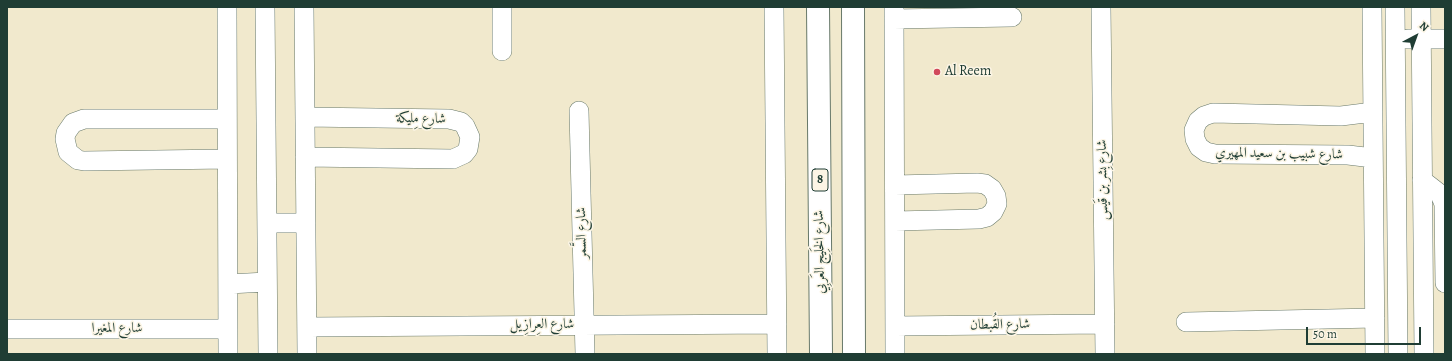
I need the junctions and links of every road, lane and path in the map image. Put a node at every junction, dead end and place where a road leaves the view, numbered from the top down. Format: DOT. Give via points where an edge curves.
graph roads {
  1 [pos="227,7"];
  2 [pos="265,7"];
  3 [pos="304,7"];
  4 [pos="502,7"];
  5 [pos="774,7"];
  6 [pos="818,7"];
  7 [pos="853,7"];
  8 [pos="1101,7"];
  9 [pos="1372,7"];
  10 [pos="1395,7"];
  11 [pos="1421,7"];
  12 [pos="894,13"];
  13 [pos="1012,18"];
  14 [pos="1395,39"];
  15 [pos="1421,39"];
  16 [pos="1445,39"];
  17 [pos="502,51"];
  18 [pos="579,111"];
  19 [pos="1373,112"];
  20 [pos="305,117"];
  21 [pos="227,119"];
  22 [pos="305,157"];
  23 [pos="1374,158"];
  24 [pos="227,160"];
  25 [pos="895,185"];
  26 [pos="1434,188"];
  27 [pos="895,221"];
  28 [pos="267,223"];
  29 [pos="306,223"];
  30 [pos="1396,223"];
  31 [pos="1374,224"];
  32 [pos="1445,244"];
  33 [pos="267,282"];
  34 [pos="1445,283"];
  35 [pos="228,284"];
  36 [pos="1375,318"];
  37 [pos="1186,322"];
  38 [pos="777,324"];
  39 [pos="1105,324"];
  40 [pos="585,325"];
  41 [pos="895,326"];
  42 [pos="307,327"];
  43 [pos="7,329"];
  44 [pos="228,329"];
  45 [pos="228,354"];
  46 [pos="268,354"];
  47 [pos="307,354"];
  48 [pos="585,354"];
  49 [pos="777,354"];
  50 [pos="821,354"];
  51 [pos="854,354"];
  52 [pos="895,354"];
  53 [pos="1105,354"];
  54 [pos="1375,354"];
  55 [pos="1398,354"];
  56 [pos="1424,354"];
  1 -- 21 [label="street"];
  2 -- 28 [label="street"];
  3 -- 20 [label="street"];
  4 -- 17 [label="street"];
  5 -- 38 [label="street"];
  6 -- 50 [label="highway, شارع الخَلِيج العَربِي / 8"];
  7 -- 51 [label="highway"];
  8 -- 39 [label="street, شارع بِشر بن قَيس"];
  9 -- 19 [label="street"];
  10 -- 14 [label="street"];
  11 -- 15 [label="street"];
  12 -- 13 [label="street"];
  12 -- 25 [label="street"];
  14 -- 15 [label="street"];
  14 -- 30 [label="street"];
  15 -- 16 [label="street"];
  15 -- 26 [label="street"];
  18 -- 40 [label="street, شارع السَّمر"];
  19 -- 23 [label="street"];
  19 -- 23 [label="street, شارع شبيب بن سعيد المهيري" via="1341,116 1213,113 1204,116 1194,130 1199,146 1206,152 1215,154"];
  20 -- 22 [label="street"];
  20 -- 22 [label="street, شارع مِليكة" via="449,119 461,122 470,137 468,149 453,159"];
  21 -- 24 [label="street"];
  21 -- 24 [label="street" via="84,119 73,123 65,139 68,152 78,160 84,161"];
  22 -- 29 [label="street"];
  23 -- 31 [label="street"];
  24 -- 35 [label="street"];
  25 -- 27 [label="street"];
  25 -- 27 [label="street" via="985,184 992,189 997,204 987,217 979,219"];
  26 -- 32 [label="street" via="1444,204"];
  26 -- 56 [label="street"];
  27 -- 41 [label="street"];
  28 -- 29 [label="street"];
  28 -- 33 [label="street"];
  29 -- 42 [label="street"];
  30 -- 31 [label="street"];
  30 -- 55 [label="street"];
  31 -- 36 [label="street"];
  32 -- 34 [label="street"];
  33 -- 35 [label="street"];
  33 -- 46 [label="street"];
  35 -- 44 [label="street"];
  36 -- 37 [label="street"];
  36 -- 54 [label="street"];
  38 -- 40 [label="street, شارع العِرازِيل"];
  38 -- 49 [label="street"];
  39 -- 41 [label="street, شارع القُبطان"];
  39 -- 53 [label="street, شارع بِشر بن قَيس"];
  40 -- 42 [label="street, شارع العِرازِيل"];
  40 -- 48 [label="street, شارع السَّمر"];
  41 -- 52 [label="street"];
  42 -- 47 [label="street"];
  43 -- 44 [label="street, شارع المغيرا"];
  44 -- 45 [label="street"];
}
